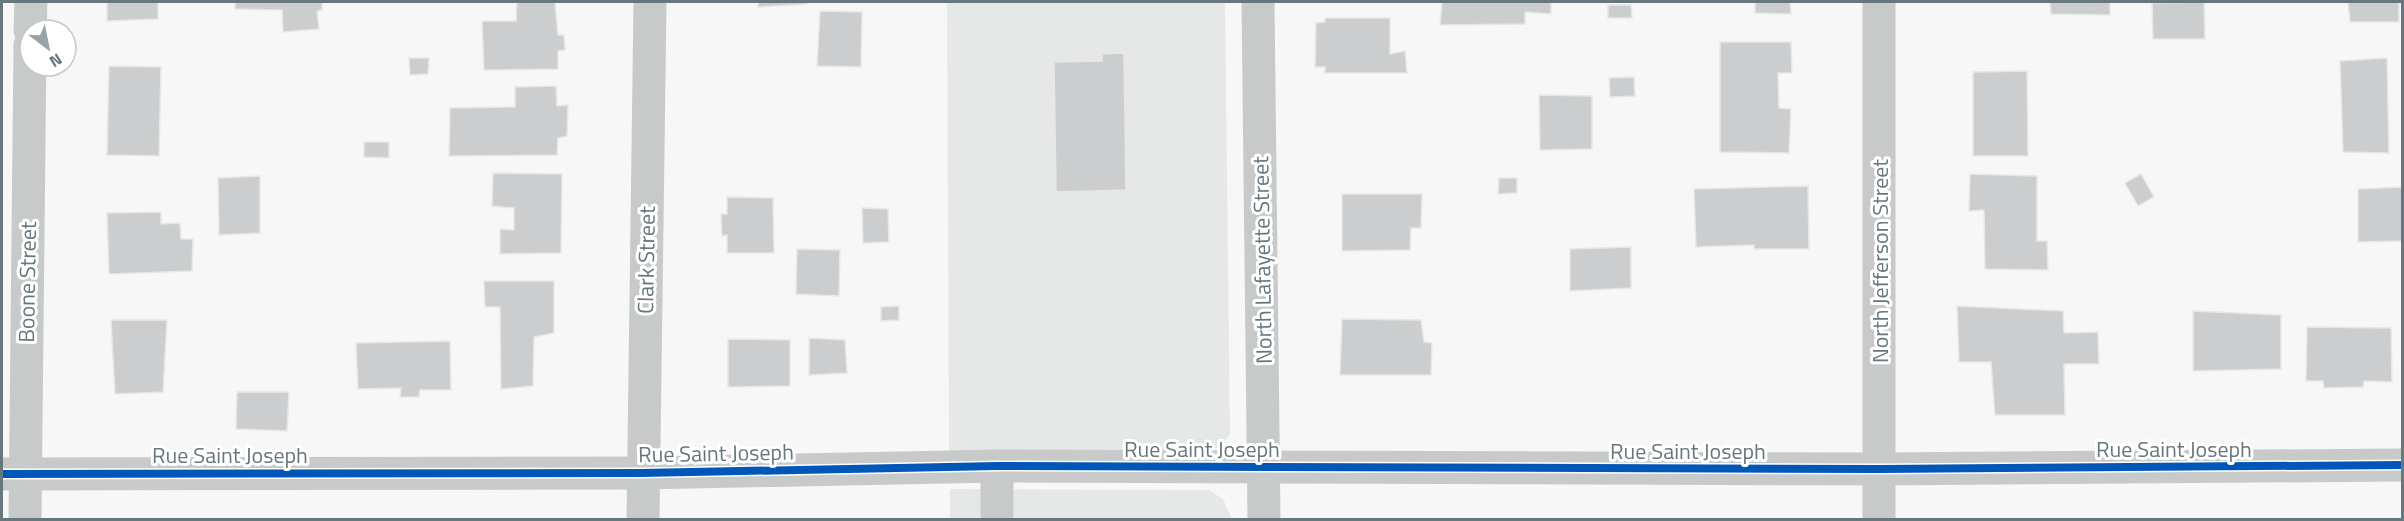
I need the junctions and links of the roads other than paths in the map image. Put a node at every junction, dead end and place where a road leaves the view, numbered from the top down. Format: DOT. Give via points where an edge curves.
graph roads {
  1 [pos="30,2"];
  2 [pos="650,2"];
  3 [pos="1258,2"];
  4 [pos="1879,2"];
  5 [pos="30,18"];
  6 [pos="29,78"];
  7 [pos="2403,465"];
  8 [pos="997,466"];
  9 [pos="1265,467"];
  10 [pos="1880,469"];
  11 [pos="642,473"];
  12 [pos="13,474"];
  13 [pos="25,519"];
  14 [pos="643,519"];
  15 [pos="997,519"];
  16 [pos="1264,519"];
  17 [pos="1879,519"];
  1 -- 5 [label="street"];
  2 -- 11 [label="street, Clark Street"];
  3 -- 9 [label="street, North Lafayette Street"];
  4 -- 10 [label="street, North Jefferson Street"];
  6 -- 12 [label="street, Boone Street"];
  7 -- 10 [label="street, Rue Saint Joseph"];
  8 -- 9 [label="street, Rue Saint Joseph"];
  8 -- 11 [label="street, Rue Saint Joseph"];
  8 -- 15 [label="street"];
  9 -- 10 [label="street, Rue Saint Joseph"];
  9 -- 16 [label="street, North Lafayette Street"];
  10 -- 17 [label="street, North Jefferson Street"];
  11 -- 12 [label="street, Rue Saint Joseph"];
  11 -- 14 [label="street, Clark Street"];
  12 -- 13 [label="street, Boone Street"];
}
